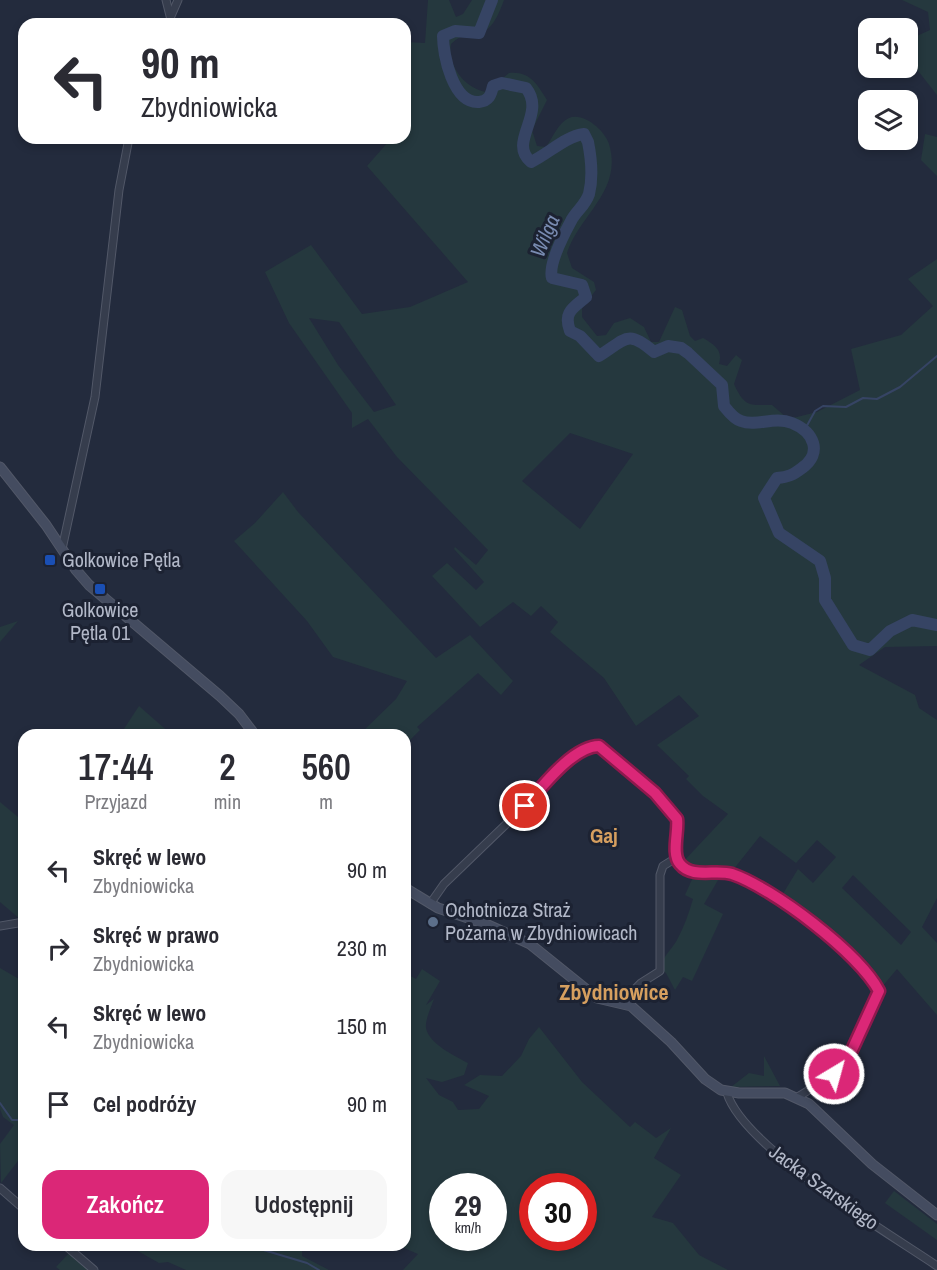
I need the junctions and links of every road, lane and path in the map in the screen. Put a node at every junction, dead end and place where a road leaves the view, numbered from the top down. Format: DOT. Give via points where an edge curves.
graph roads {
  1 [pos="166,0"];
  2 [pos="178,0"];
  3 [pos="170,18"];
  4 [pos="172,18"];
  5 [pos="128,144"];
  6 [pos="0,467"];
  7 [pos="62,549"];
  8 [pos="250,729"];
  9 [pos="676,858"];
  10 [pos="411,892"];
  11 [pos="430,904"];
  12 [pos="18,923"];
  13 [pos="0,926"];
  14 [pos="621,1003"];
  15 [pos="727,1093"];
  16 [pos="796,1098"];
  17 [pos="0,1188"];
  18 [pos="18,1204"];
  19 [pos="937,1215"];
  20 [pos="72,1251"];
  21 [pos="937,1266"];
  22 [pos="94,1270"];
  1 -- 3 [label="street"];
  2 -- 4 [label="street"];
  5 -- 7 [label="street" via="95,397"];
  6 -- 7 [label="street"];
  7 -- 8 [label="street" via="89,585 220,696"];
  9 -- 11 [label="street" via="677,819 655,793 599,746 592,746 558,770 444,884"];
  9 -- 14 [label="street" via="663,866 660,875 660,971"];
  9 -- 16 [label="street" via="689,871 732,874 797,910 866,973 879,991 840,1068"];
  10 -- 11 [label="street"];
  11 -- 14 [label="street" via="530,944 597,998"];
  12 -- 13 [label="street"];
  14 -- 15 [label="street" via="642,1014 705,1079"];
  15 -- 16 [label="street" via="785,1093"];
  15 -- 21 [label="street, Jacka Szarskiego" via="743,1120 775,1154"];
  16 -- 19 [label="street" via="809,1104 872,1164"];
  17 -- 18 [label="street"];
  20 -- 22 [label="street"];
}
